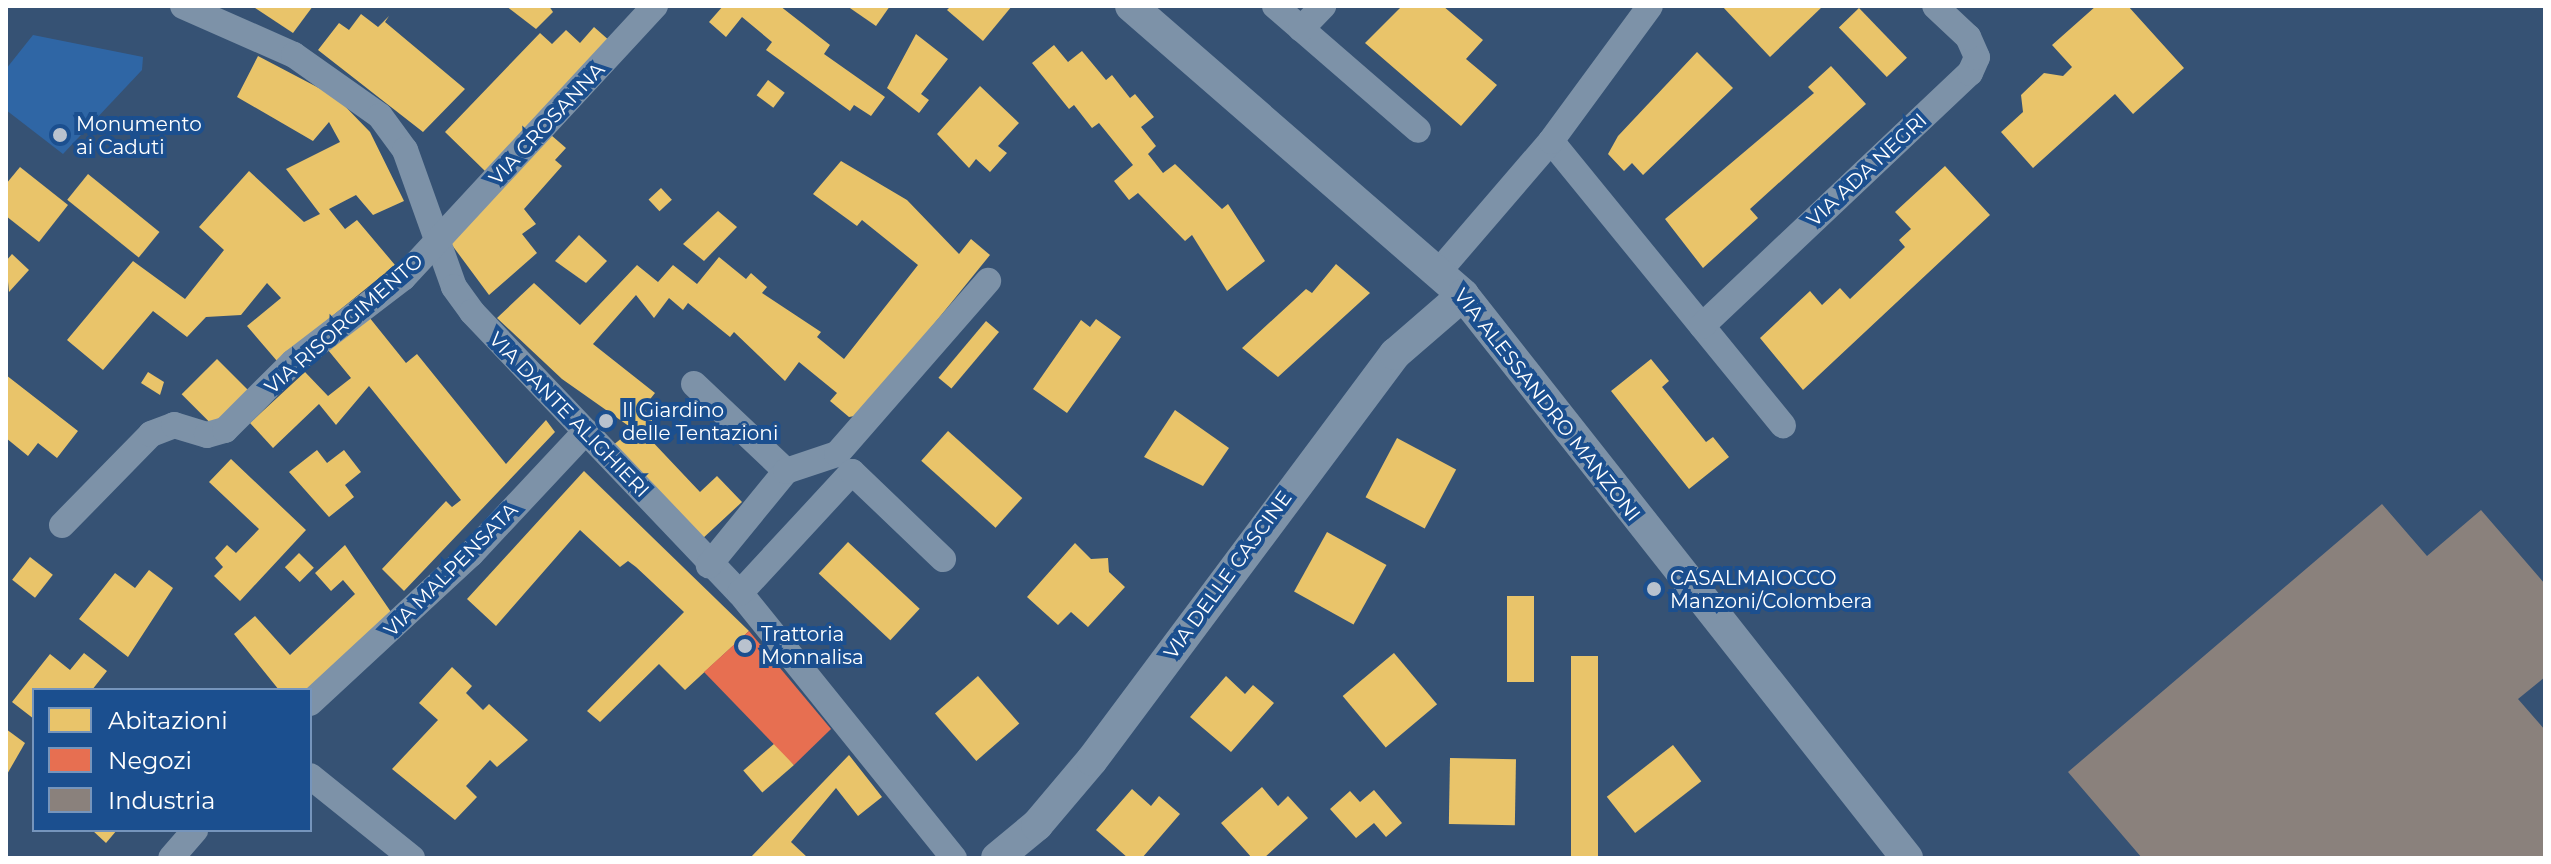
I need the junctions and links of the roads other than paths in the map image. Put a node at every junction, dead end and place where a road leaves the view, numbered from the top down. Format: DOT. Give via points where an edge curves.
graph roads {
  1 [pos="655,6"];
  2 [pos="1275,6"];
  3 [pos="1323,6"];
  4 [pos="1650,6"];
  5 [pos="1935,6"];
  6 [pos="188,7"];
  7 [pos="1145,10"];
  8 [pos="1301,29"];
  9 [pos="1418,130"];
  10 [pos="1551,141"];
  11 [pos="437,240"];
  12 [pos="1440,270"];
  13 [pos="988,281"];
  14 [pos="1463,295"];
  15 [pos="1702,326"];
  16 [pos="694,384"];
  17 [pos="1783,425"];
  18 [pos="586,431"];
  19 [pos="786,471"];
  20 [pos="62,525"];
  21 [pos="943,559"];
  22 [pos="709,565"];
  23 [pos="740,593"];
  24 [pos="312,701"];
  25 [pos="312,778"];
  26 [pos="193,832"];
  27 [pos="171,858"];
  28 [pos="412,858"];
  29 [pos="954,858"];
  30 [pos="997,858"];
  31 [pos="1907,858"];
  1 -- 11 [label="street, VIA CROSANNA"];
  2 -- 8 [label="street"];
  3 -- 8 [label="street"];
  4 -- 10 [label="street"];
  5 -- 15 [label="street, VIA ADA NEGRI" via="1968,37 1977,57 1970,73"];
  6 -- 11 [label="street, VIA DANTE ALIGHIERI" via="283,49 372,109 405,150"];
  7 -- 12 [label="street, VIA ALESSANDRO MANZONI"];
  8 -- 9 [label="street"];
  10 -- 12 [label="street"];
  10 -- 15 [label="street"];
  11 -- 18 [label="street, VIA DANTE ALIGHIERI" via="472,312"];
  11 -- 20 [label="street, VIA RISORGIMENTO" via="233,424 216,434 174,425 151,434"];
  12 -- 14 [label="street, VIA ALESSANDRO MANZONI"];
  13 -- 19 [label="street" via="837,454"];
  14 -- 30 [label="street, VIA DELLE CASCINE" via="1395,354 1092,760 1037,825"];
  14 -- 31 [label="street, VIA ALESSANDRO MANZONI"];
  15 -- 17 [label="street"];
  16 -- 19 [label="street"];
  18 -- 22 [label="street, VIA DANTE ALIGHIERI"];
  18 -- 24 [label="street, VIA MALPENSATA" via="471,554"];
  19 -- 22 [label="street"];
  21 -- 23 [label="street" via="852,472"];
  22 -- 23 [label="street, VIA DANTE ALIGHIERI"];
  23 -- 29 [label="street, VIA DANTE ALIGHIERI"];
  25 -- 28 [label="street"];
  26 -- 27 [label="street"];
}
